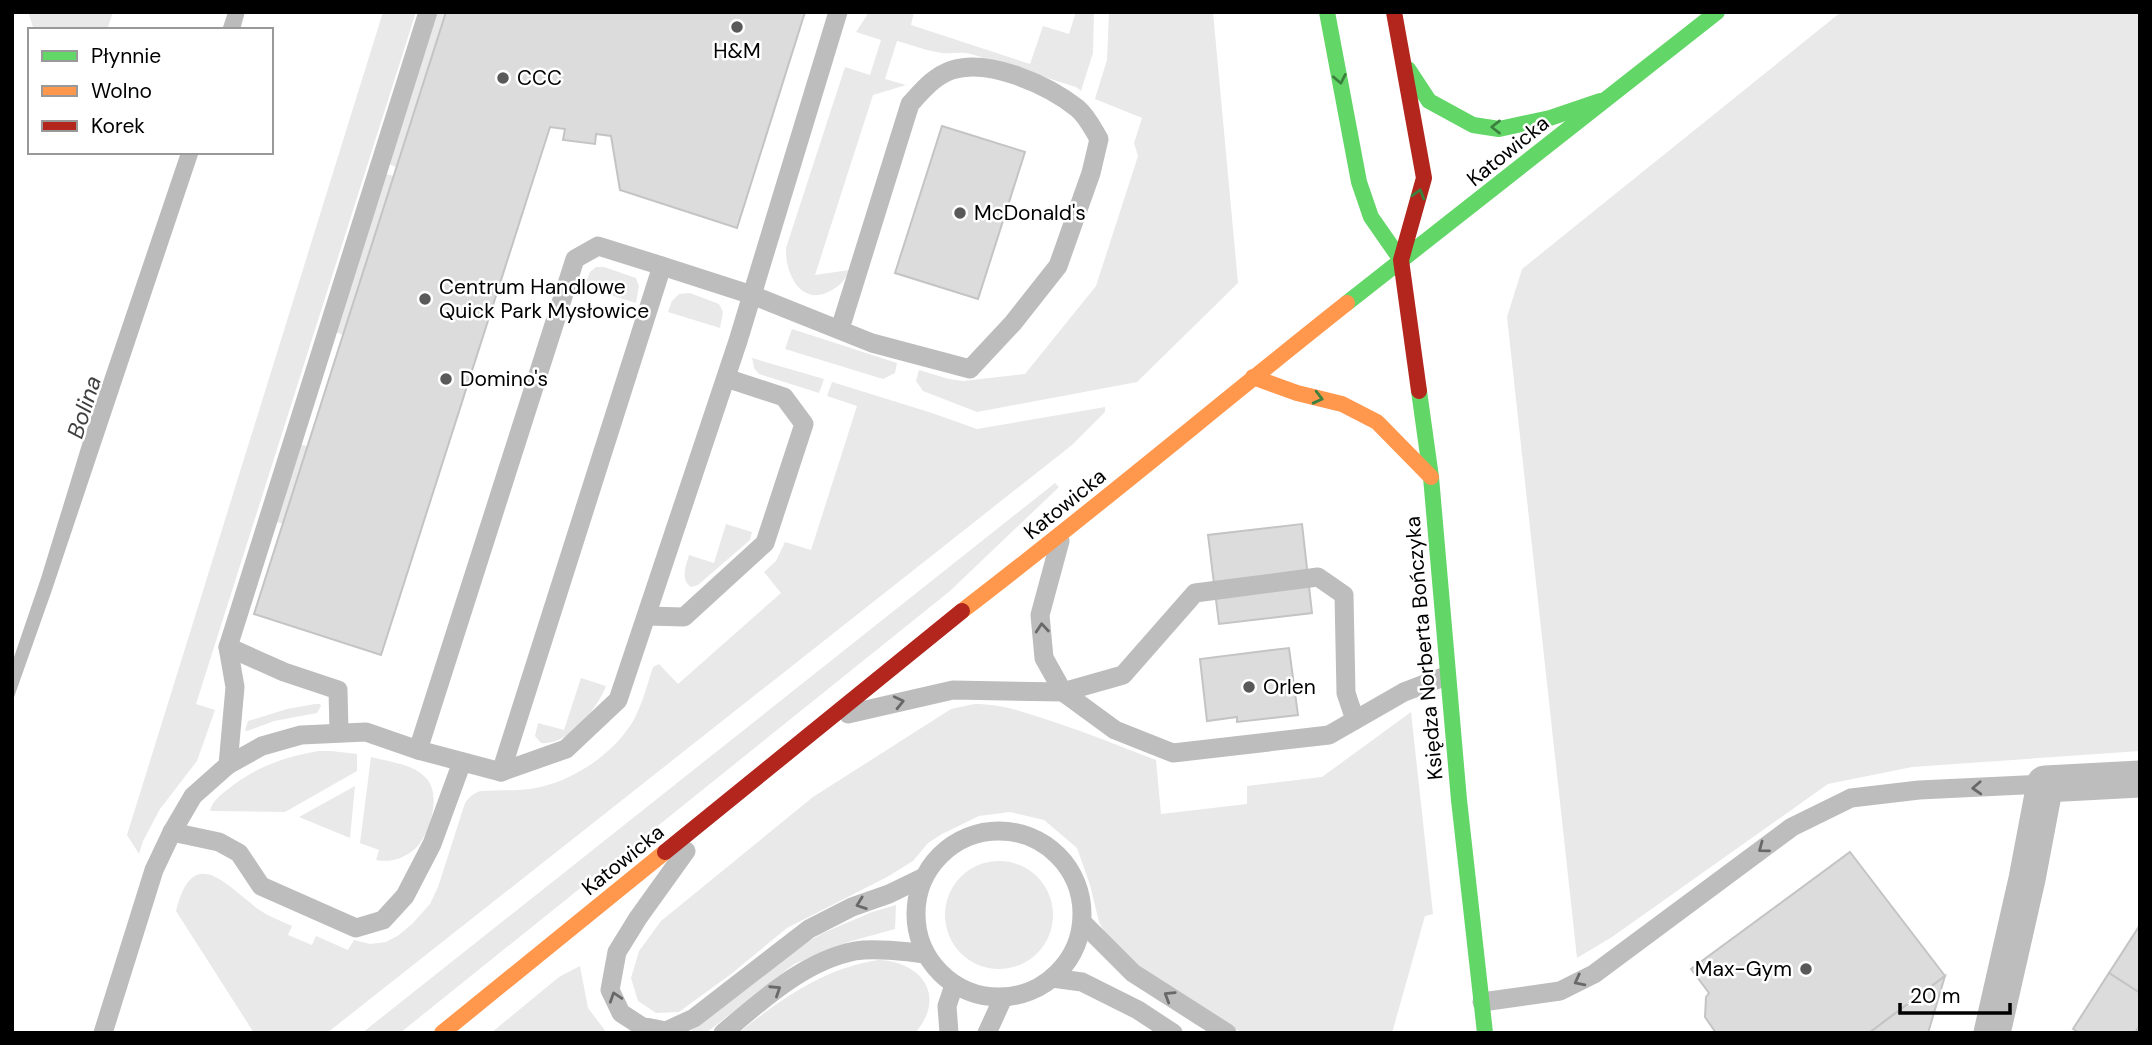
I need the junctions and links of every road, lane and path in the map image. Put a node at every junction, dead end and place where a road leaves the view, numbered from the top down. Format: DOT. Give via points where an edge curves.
graph roads {
  1 [pos="428,12"];
  2 [pos="838,12"];
  3 [pos="1327,12"];
  4 [pos="1394,12"];
  5 [pos="1713,13"];
  6 [pos="1403,61"];
  7 [pos="1609,98"];
  8 [pos="1401,260"];
  9 [pos="662,266"];
  10 [pos="751,295"];
  11 [pos="840,329"];
  12 [pos="726,377"];
  13 [pos="1253,377"];
  14 [pos="1430,478"];
  15 [pos="1063,534"];
  16 [pos="647,617"];
  17 [pos="228,648"];
  18 [pos="1446,676"];
  19 [pos="1063,692"];
  20 [pos="833,717"];
  21 [pos="1355,720"];
  22 [pos="339,732"];
  23 [pos="418,750"];
  24 [pos="462,762"];
  25 [pos="228,765"];
  26 [pos="501,772"];
  27 [pos="2140,779"];
  28 [pos="2045,784"];
  29 [pos="712,816"];
  30 [pos="172,832"];
  31 [pos="924,877"];
  32 [pos="1082,922"];
  33 [pos="925,954"];
  34 [pos="1052,978"];
  35 [pos="954,985"];
  36 [pos="1003,998"];
  37 [pos="1482,1002"];
  38 [pos="945,1030"];
  39 [pos="103,1033"];
  40 [pos="442,1033"];
  41 [pos="723,1033"];
  42 [pos="987,1033"];
  43 [pos="1173,1033"];
  44 [pos="1227,1033"];
  45 [pos="1485,1033"];
  46 [pos="1992,1033"];
  1 -- 17 [label="lane"];
  2 -- 10 [label="lane"];
  3 -- 8 [label="street, one-way" via="1359,182 1371,217"];
  4 -- 6 [label="street"];
  5 -- 7 [label="street, Katowicka"];
  7 -- 6 [label="street, one-way" via="1499,129 1473,125 1429,101"];
  8 -- 6 [label="street, one-way" via="1424,178"];
  7 -- 8 [label="street, Katowicka"];
  8 -- 13 [label="street, Katowicka"];
  8 -- 14 [label="street, Księdza Norberta Bończyka"];
  9 -- 10 [label="lane"];
  9 -- 23 [label="lane" via="598,246 575,259"];
  9 -- 26 [label="lane"];
  10 -- 11 [label="lane"];
  10 -- 12 [label="lane"];
  11 -- 11 [label="lane" via="872,343 970,369 1058,265 1099,139 1079,110 1050,90 1012,74 976,67 951,71 928,84 910,104"];
  12 -- 16 [label="lane"];
  12 -- 16 [label="lane" via="784,397 804,424 765,543 684,617"];
  13 -- 14 [label="street, one-way" via="1342,404 1377,422"];
  13 -- 15 [label="street, Katowicka"];
  14 -- 18 [label="street, Księdza Norberta Bończyka"];
  19 -- 15 [label="lane, one-way" via="1044,658 1040,615"];
  15 -- 20 [label="street, Katowicka"];
  16 -- 26 [label="lane" via="618,700 566,749"];
  17 -- 22 [label="lane" via="338,690"];
  17 -- 25 [label="lane" via="235,687"];
  18 -- 21 [label="lane" via="1404,692"];
  18 -- 37 [label="street, Księdza Norberta Bończyka"];
  20 -- 19 [label="lane, one-way" via="953,690"];
  19 -- 21 [label="lane" via="1115,730 1173,752 1329,735"];
  19 -- 21 [label="lane" via="1123,675 1195,593 1318,577 1344,595 1346,693"];
  20 -- 29 [label="street, Katowicka"];
  22 -- 23 [label="lane" via="366,732"];
  22 -- 25 [label="lane" via="300,734 262,746"];
  23 -- 24 [label="lane"];
  24 -- 26 [label="lane"];
  24 -- 30 [label="lane" via="432,844 405,896 383,920 356,928 261,886 239,853 229,847"];
  25 -- 30 [label="lane" via="193,796"];
  27 -- 28 [label="street"];
  28 -- 37 [label="lane, one-way" via="1851,798 1792,827 1594,974 1560,991"];
  28 -- 46 [label="street"];
  31 -- 29 [label="lane, one-way" via="809,929 694,1018 666,1031 641,1026 621,1013 610,990 617,952"];
  29 -- 40 [label="street, Katowicka"];
  30 -- 39 [label="lane" via="154,870"];
  31 -- 32 [label="lane" via="941,854 965,838 993,831 1022,834 1048,846 1068,867 1080,893"];
  31 -- 33 [label="lane" via="916,902 917,929"];
  32 -- 34 [label="lane" via="1073,953"];
  44 -- 32 [label="lane, one-way" via="1133,973"];
  33 -- 35 [label="lane"];
  41 -- 33 [label="lane, one-way" via="770,994 818,964 856,951"];
  34 -- 36 [label="lane" via="1029,992"];
  34 -- 43 [label="lane" via="1082,982"];
  35 -- 36 [label="lane" via="977,995"];
  35 -- 38 [label="lane"];
  36 -- 42 [label="lane"];
  37 -- 45 [label="street, Księdza Norberta Bończyka"];
}
